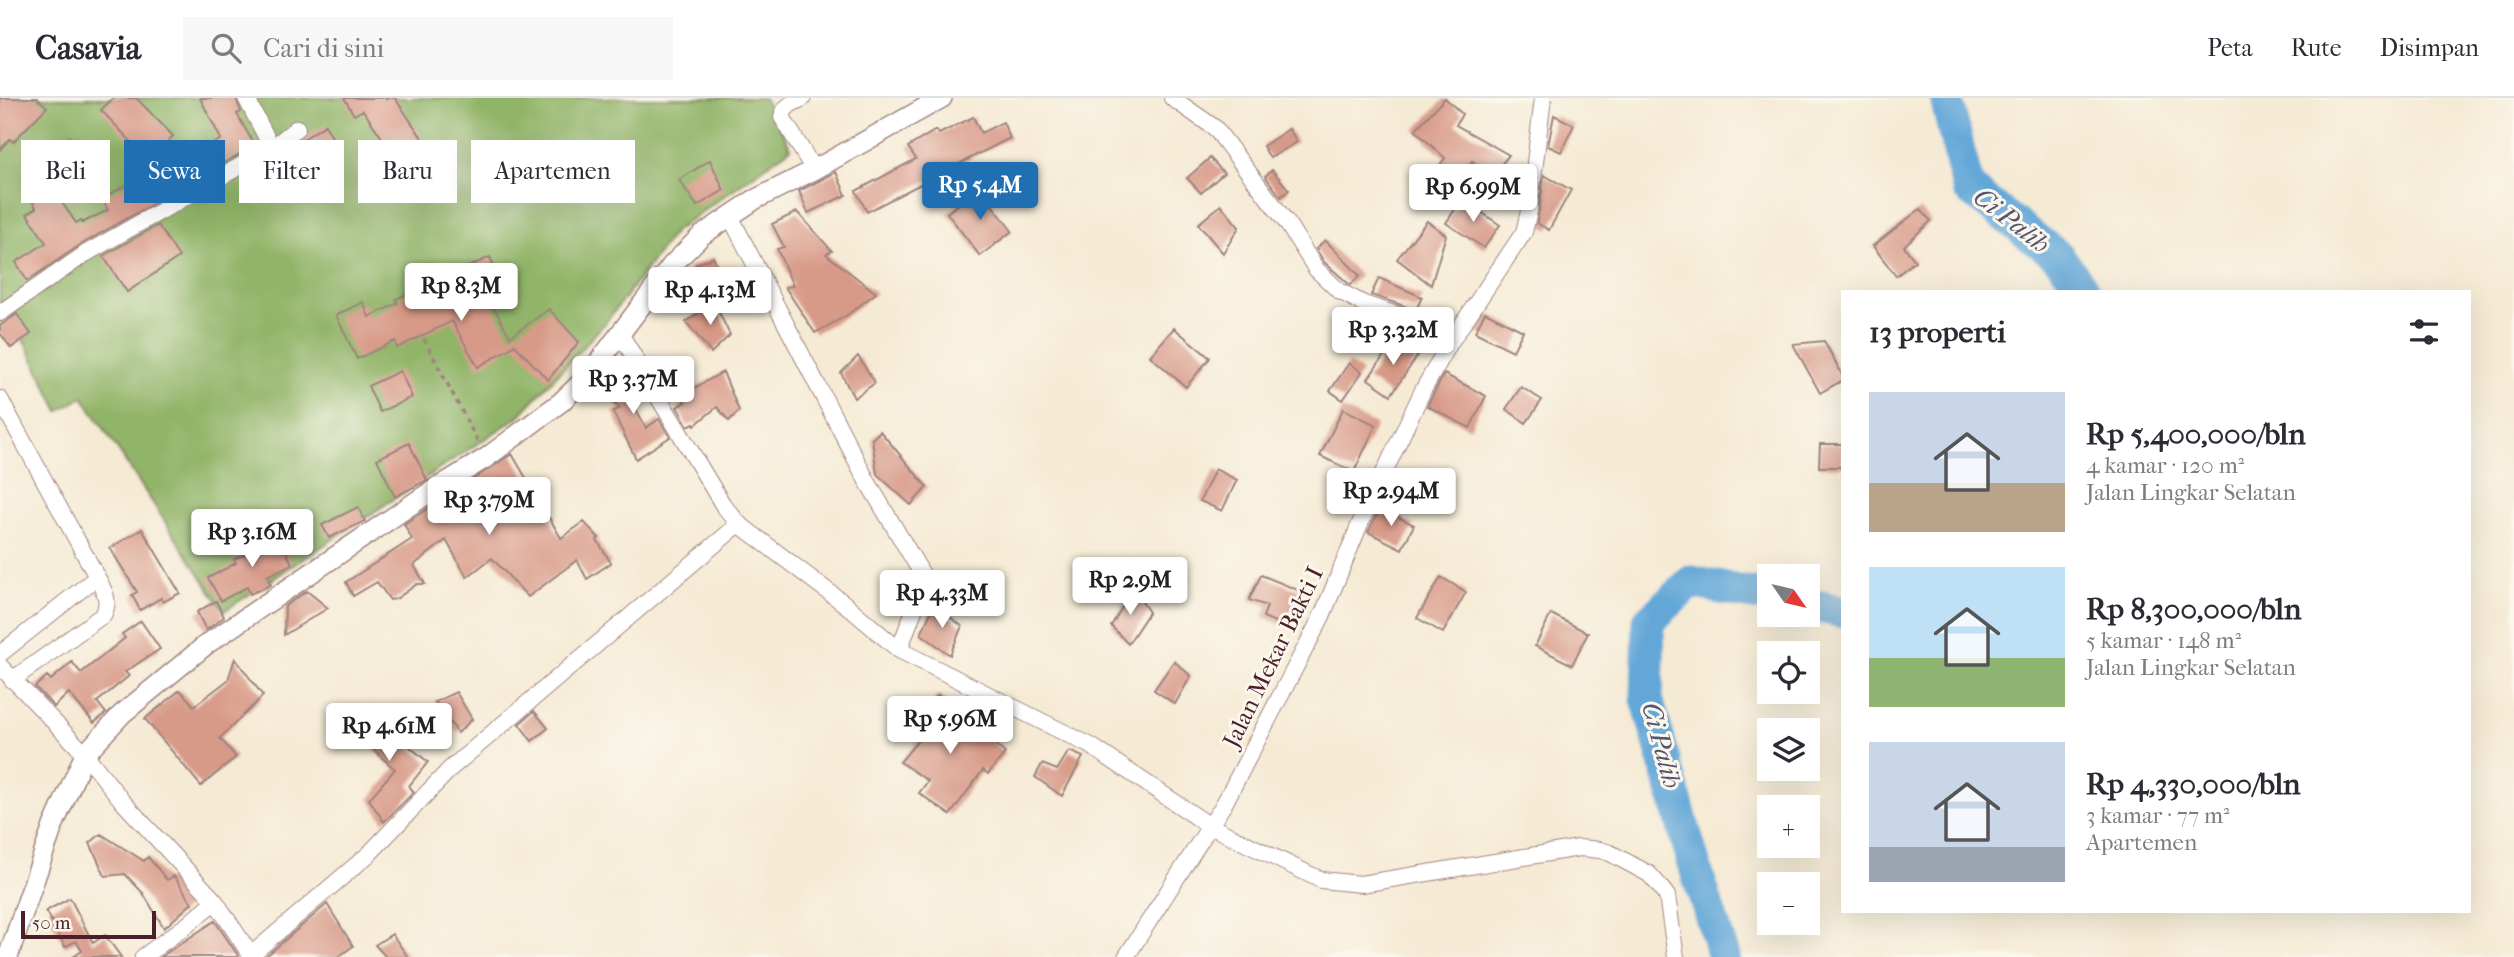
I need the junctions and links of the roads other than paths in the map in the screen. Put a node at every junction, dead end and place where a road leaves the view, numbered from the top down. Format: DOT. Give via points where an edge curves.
graph roads {
  1 [pos="246,98"];
  2 [pos="803,98"];
  3 [pos="942,98"];
  4 [pos="1172,98"];
  5 [pos="1543,98"];
  6 [pos="297,128"];
  7 [pos="268,140"];
  8 [pos="282,140"];
  9 [pos="239,167"];
  10 [pos="814,170"];
  11 [pos="730,216"];
  12 [pos="0,313"];
  13 [pos="621,335"];
  14 [pos="1451,341"];
  15 [pos="0,400"];
  16 [pos="740,524"];
  17 [pos="97,578"];
  18 [pos="899,650"];
  19 [pos="0,654"];
  20 [pos="0,666"];
  21 [pos="12,680"];
  22 [pos="85,754"];
  23 [pos="1210,826"];
  24 [pos="215,901"];
  25 [pos="251,956"];
  26 [pos="8,957"];
  27 [pos="143,957"];
  28 [pos="1126,957"];
  29 [pos="1676,957"];
  1 -- 7 [label="street"];
  2 -- 10 [label="street" via="788,106 782,117"];
  3 -- 10 [label="street"];
  4 -- 14 [label="street" via="1215,128 1316,269 1339,291"];
  5 -- 14 [label="street, Jalan Mekar Bakti I" via="1524,232"];
  6 -- 8 [label="street"];
  9 -- 12 [label="street" via="85,254"];
  10 -- 11 [label="street"];
  11 -- 13 [label="street" via="702,235 672,265"];
  11 -- 18 [label="street" via="867,481 922,574 922,589"];
  13 -- 16 [label="street" via="723,505"];
  13 -- 22 [label="street" via="561,402 486,458 207,644 122,714"];
  14 -- 23 [label="street, Jalan Mekar Bakti I" via="1359,526 1322,616"];
  15 -- 17 [label="street"];
  16 -- 18 [label="street"];
  16 -- 25 [label="street" via="452,768 369,854"];
  17 -- 19 [label="street"];
  17 -- 21 [label="street" via="107,597 103,615"];
  18 -- 23 [label="street" via="1091,746"];
  20 -- 21 [label="street"];
  21 -- 22 [label="street"];
  22 -- 24 [label="street"];
  22 -- 26 [label="street" via="53,827"];
  23 -- 28 [label="street, Jalan Mekar Bakti I"];
  23 -- 29 [label="street" via="1321,880 1361,884 1579,848 1600,850 1649,874 1667,896"];
  24 -- 25 [label="street"];
  24 -- 27 [label="street"];
}
